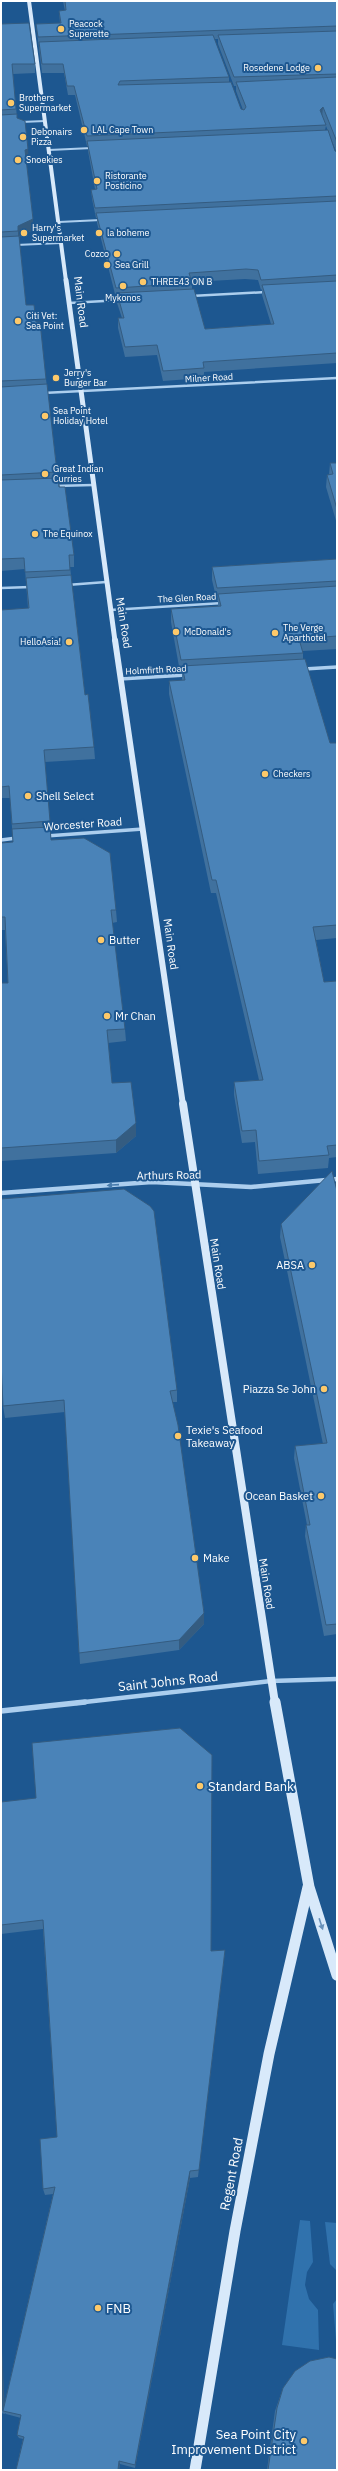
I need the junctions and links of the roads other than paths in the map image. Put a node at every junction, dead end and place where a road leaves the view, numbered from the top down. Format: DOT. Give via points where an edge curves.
graph roads {
  1 [pos="29,1"];
  2 [pos="25,26"];
  3 [pos="32,26"];
  4 [pos="35,48"];
  5 [pos="42,48"];
  6 [pos="45,121"];
  7 [pos="14,122"];
  8 [pos="99,148"];
  9 [pos="49,150"];
  10 [pos="106,220"];
  11 [pos="59,222"];
  12 [pos="61,243"];
  13 [pos="8,245"];
  14 [pos="273,291"];
  15 [pos="186,296"];
  16 [pos="126,299"];
  17 [pos="69,303"];
  18 [pos="337,378"];
  19 [pos="81,391"];
  20 [pos="38,393"];
  21 [pos="93,484"];
  22 [pos="46,486"];
  23 [pos="106,582"];
  24 [pos="61,585"];
  25 [pos="38,586"];
  26 [pos="1,588"];
  27 [pos="225,603"];
  28 [pos="110,610"];
  29 [pos="337,667"];
  30 [pos="299,669"];
  31 [pos="187,675"];
  32 [pos="120,679"];
  33 [pos="143,829"];
  34 [pos="38,837"];
  35 [pos="24,838"];
  36 [pos="1,840"];
  37 [pos="337,1180"];
  38 [pos="194,1182"];
  39 [pos="1,1193"];
  40 [pos="337,1680"];
  41 [pos="270,1681"];
  42 [pos="1,1710"];
  43 [pos="309,1887"];
  44 [pos="337,1974"];
  45 [pos="195,2470"];
  1 -- 3 [label="main road, Main Road"];
  2 -- 3 [label="street"];
  3 -- 4 [label="main road, Main Road"];
  4 -- 5 [label="street"];
  4 -- 6 [label="main road, Main Road"];
  6 -- 7 [label="street"];
  6 -- 9 [label="main road, Main Road"];
  8 -- 9 [label="street"];
  9 -- 11 [label="main road, Main Road"];
  10 -- 11 [label="street"];
  11 -- 12 [label="main road, Main Road"];
  12 -- 13 [label="street"];
  12 -- 17 [label="main road, Main Road"];
  14 -- 15 [label="street"];
  16 -- 17 [label="street"];
  17 -- 19 [label="main road, Main Road"];
  18 -- 19 [label="street, Milner Road"];
  19 -- 20 [label="street, Milner Road"];
  19 -- 21 [label="main road, Main Road"];
  21 -- 22 [label="street"];
  21 -- 23 [label="main road, Main Road"];
  23 -- 24 [label="street"];
  23 -- 28 [label="main road, Main Road"];
  25 -- 26 [label="street"];
  27 -- 28 [label="street, The Glen Road"];
  28 -- 32 [label="main road, Main Road"];
  29 -- 30 [label="street"];
  31 -- 32 [label="street, Holmfirth Road"];
  32 -- 33 [label="main road, Main Road"];
  33 -- 34 [label="street, Worcester Road"];
  33 -- 38 [label="main road, Main Road"];
  35 -- 36 [label="street"];
  37 -- 38 [label="street, Arthurs Road" via="251,1187"];
  38 -- 39 [label="street, Arthurs Road, one-way" via="152,1182"];
  38 -- 41 [label="main road, Main Road"];
  40 -- 41 [label="street, Saint Johns Road"];
  41 -- 42 [label="street, Saint Johns Road"];
  41 -- 43 [label="main road, Main Road"];
  43 -- 44 [label="main road, Main Road, one-way"];
  43 -- 45 [label="main road, Regent Road" via="269,2054 245,2177"];
}
